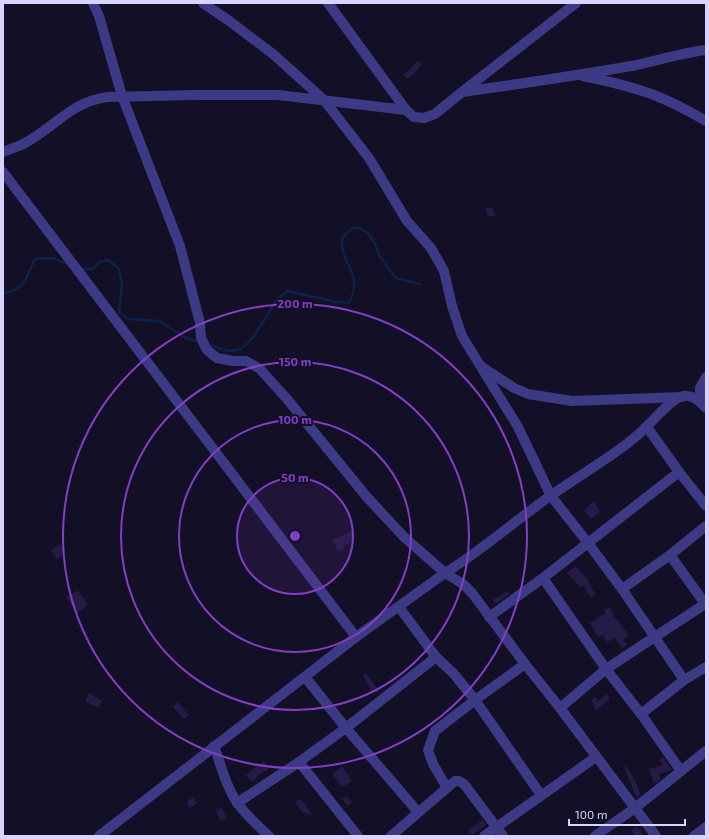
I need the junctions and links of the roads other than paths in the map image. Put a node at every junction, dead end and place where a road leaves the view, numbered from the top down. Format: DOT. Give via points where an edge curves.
graph roads {
  1 [pos="93,3"];
  2 [pos="203,3"];
  3 [pos="328,3"];
  4 [pos="576,3"];
  5 [pos="706,50"];
  6 [pos="578,75"];
  7 [pos="462,92"];
  8 [pos="122,96"];
  9 [pos="324,100"];
  10 [pos="406,110"];
  11 [pos="706,121"];
  12 [pos="3,152"];
  13 [pos="3,172"];
  14 [pos="480,366"];
  15 [pos="706,377"];
  16 [pos="682,396"];
  17 [pos="703,405"];
  18 [pos="646,427"];
  19 [pos="679,472"];
  20 [pos="551,496"];
  21 [pos="706,506"];
  22 [pos="706,526"];
  23 [pos="588,543"];
  24 [pos="670,555"];
  25 [pos="445,573"];
  26 [pos="543,578"];
  27 [pos="622,590"];
  28 [pos="706,605"];
  29 [pos="400,607"];
  30 [pos="490,617"];
  31 [pos="356,637"];
  32 [pos="654,637"];
  33 [pos="436,656"];
  34 [pos="525,664"];
  35 [pos="706,667"];
  36 [pos="606,669"];
  37 [pos="305,677"];
  38 [pos="684,680"];
  39 [pos="475,700"];
  40 [pos="560,708"];
  41 [pos="641,714"];
  42 [pos="346,728"];
  43 [pos="214,746"];
  44 [pos="706,751"];
  45 [pos="596,757"];
  46 [pos="300,762"];
  47 [pos="681,771"];
  48 [pos="446,788"];
  49 [pos="541,795"];
  50 [pos="237,803"];
  51 [pos="634,808"];
  52 [pos="418,812"];
  53 [pos="496,827"];
  54 [pos="706,827"];
  55 [pos="99,836"];
  56 [pos="269,836"];
  57 [pos="358,836"];
  58 [pos="391,836"];
  59 [pos="484,836"];
  60 [pos="503,836"];
  61 [pos="595,836"];
  62 [pos="656,836"];
  63 [pos="694,836"];
  1 -- 8 [label="street"];
  2 -- 9 [label="street" via="273,54"];
  3 -- 10 [label="street"];
  4 -- 7 [label="street"];
  5 -- 6 [label="street"];
  6 -- 7 [label="street"];
  6 -- 11 [label="street" via="624,85 654,95"];
  7 -- 10 [label="street" via="435,114 424,118 414,117"];
  8 -- 9 [label="street" via="278,94"];
  8 -- 12 [label="street" via="93,99 72,109 24,144"];
  8 -- 25 [label="street" via="180,246 207,350 217,358 246,361 260,370 366,496 404,537"];
  9 -- 10 [label="street"];
  9 -- 14 [label="street" via="369,158 407,221 431,248 444,271 462,336"];
  13 -- 31 [label="street"];
  14 -- 16 [label="street" via="528,394 572,400"];
  14 -- 20 [label="street" via="518,426"];
  15 -- 17 [label="street" via="700,388"];
  16 -- 17 [label="street" via="689,396"];
  16 -- 18 [label="street" via="658,414"];
  18 -- 19 [label="street"];
  18 -- 20 [label="street" via="608,458"];
  19 -- 21 [label="street"];
  19 -- 23 [label="street"];
  20 -- 23 [label="street"];
  20 -- 25 [label="street"];
  22 -- 24 [label="street"];
  23 -- 26 [label="street"];
  23 -- 27 [label="street"];
  24 -- 27 [label="street"];
  24 -- 28 [label="street"];
  25 -- 29 [label="street"];
  25 -- 30 [label="street" via="472,592"];
  26 -- 30 [label="street"];
  26 -- 36 [label="street"];
  27 -- 32 [label="street"];
  28 -- 32 [label="street"];
  29 -- 31 [label="street"];
  29 -- 33 [label="street"];
  30 -- 34 [label="street"];
  31 -- 37 [label="street"];
  32 -- 36 [label="street"];
  32 -- 38 [label="street"];
  33 -- 39 [label="street"];
  33 -- 42 [label="street"];
  34 -- 39 [label="street"];
  34 -- 40 [label="street"];
  35 -- 38 [label="street"];
  36 -- 40 [label="street"];
  36 -- 41 [label="street"];
  37 -- 42 [label="street"];
  37 -- 43 [label="street"];
  38 -- 41 [label="street"];
  39 -- 48 [label="street" via="434,731 431,740 428,750 430,757"];
  39 -- 49 [label="street"];
  40 -- 45 [label="street"];
  41 -- 47 [label="street"];
  42 -- 46 [label="street"];
  42 -- 52 [label="street"];
  43 -- 50 [label="street"];
  43 -- 55 [label="street"];
  44 -- 47 [label="street"];
  45 -- 49 [label="street"];
  45 -- 51 [label="street"];
  46 -- 50 [label="street"];
  46 -- 57 [label="street"];
  47 -- 51 [label="street"];
  48 -- 52 [label="street"];
  48 -- 53 [label="street" via="455,781 464,784"];
  49 -- 53 [label="street"];
  50 -- 56 [label="street"];
  51 -- 61 [label="street"];
  51 -- 62 [label="street"];
  52 -- 58 [label="street"];
  53 -- 59 [label="street"];
  53 -- 60 [label="street"];
  54 -- 63 [label="street"];
}
